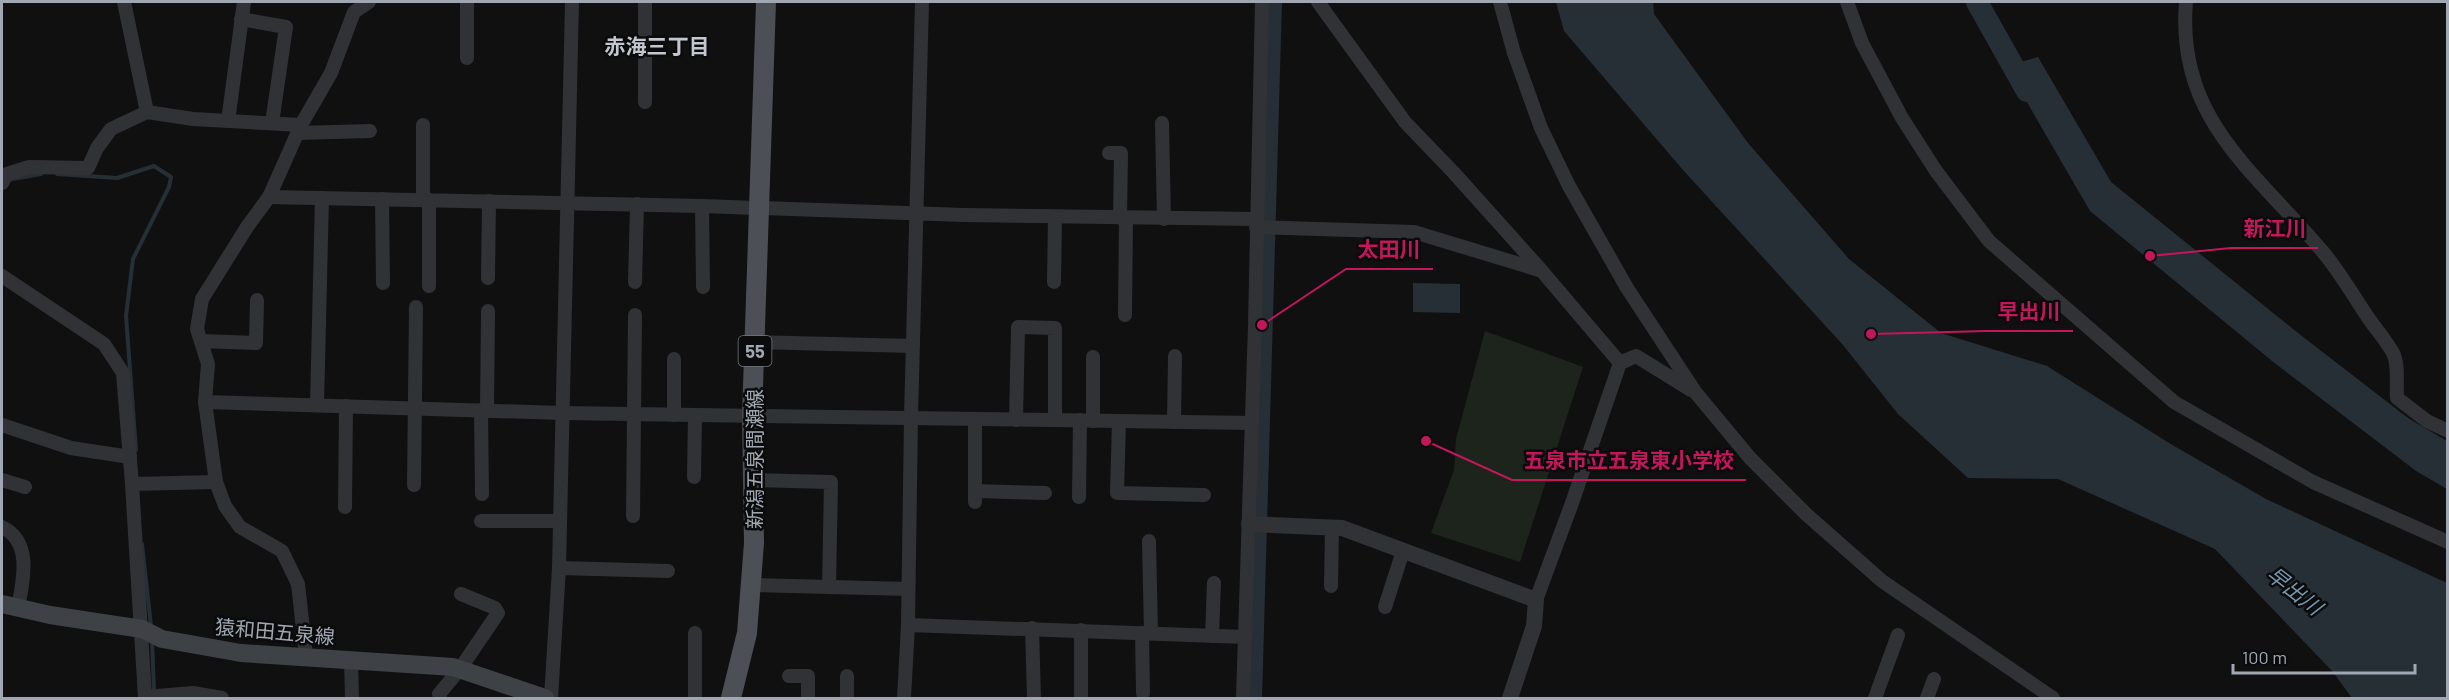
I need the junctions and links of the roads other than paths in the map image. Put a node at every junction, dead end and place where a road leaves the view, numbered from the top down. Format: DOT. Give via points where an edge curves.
graph roads {
  1 [pos="124,2"];
  2 [pos="243,2"];
  3 [pos="369,2"];
  4 [pos="467,2"];
  5 [pos="572,2"];
  6 [pos="645,2"];
  7 [pos="766,2"];
  8 [pos="922,2"];
  9 [pos="1262,2"];
  10 [pos="1318,2"];
  11 [pos="1500,2"];
  12 [pos="1847,2"];
  13 [pos="2186,2"];
  14 [pos="241,19"];
  15 [pos="467,58"];
  16 [pos="645,102"];
  17 [pos="147,112"];
  18 [pos="228,121"];
  19 [pos="272,123"];
  20 [pos="1162,123"];
  21 [pos="423,125"];
  22 [pos="299,129"];
  23 [pos="370,131"];
  24 [pos="1109,153"];
  25 [pos="4,178"];
  26 [pos="269,197"];
  27 [pos="322,198"];
  28 [pos="382,199"];
  29 [pos="426,200"];
  30 [pos="489,201"];
  31 [pos="569,202"];
  32 [pos="637,204"];
  33 [pos="702,206"];
  34 [pos="760,207"];
  35 [pos="917,213"];
  36 [pos="1054,217"];
  37 [pos="1123,218"];
  38 [pos="1164,219"];
  39 [pos="1261,225"];
  40 [pos="1541,270"];
  41 [pos="2,276"];
  42 [pos="488,278"];
  43 [pos="635,282"];
  44 [pos="1054,282"];
  45 [pos="383,283"];
  46 [pos="429,286"];
  47 [pos="703,287"];
  48 [pos="257,300"];
  49 [pos="416,307"];
  50 [pos="488,311"];
  51 [pos="636,315"];
  52 [pos="1125,315"];
  53 [pos="201,341"];
  54 [pos="755,342"];
  55 [pos="913,346"];
  56 [pos="1176,356"];
  57 [pos="1093,357"];
  58 [pos="674,359"];
  59 [pos="1620,363"];
  60 [pos="1696,393"];
  61 [pos="205,402"];
  62 [pos="316,405"];
  63 [pos="346,406"];
  64 [pos="415,408"];
  65 [pos="484,410"];
  66 [pos="562,413"];
  67 [pos="635,414"];
  68 [pos="674,415"];
  69 [pos="695,415"];
  70 [pos="752,416"];
  71 [pos="911,417"];
  72 [pos="975,420"];
  73 [pos="1016,420"];
  74 [pos="1055,420"];
  75 [pos="1087,421"];
  76 [pos="1119,421"];
  77 [pos="1174,422"];
  78 [pos="1252,423"];
  79 [pos="2,425"];
  80 [pos="2448,431"];
  81 [pos="130,457"];
  82 [pos="694,477"];
  83 [pos="2,480"];
  84 [pos="753,480"];
  85 [pos="216,482"];
  86 [pos="132,484"];
  87 [pos="414,485"];
  88 [pos="25,487"];
  89 [pos="1045,493"];
  90 [pos="482,494"];
  91 [pos="1204,495"];
  92 [pos="1079,497"];
  93 [pos="345,507"];
  94 [pos="633,516"];
  95 [pos="481,521"];
  96 [pos="560,521"];
  97 [pos="1254,524"];
  98 [pos="2,527"];
  99 [pos="1332,528"];
  100 [pos="1149,541"];
  101 [pos="2448,542"];
  102 [pos="1403,551"];
  103 [pos="560,568"];
  104 [pos="668,571"];
  105 [pos="1214,583"];
  106 [pos="751,585"];
  107 [pos="1331,586"];
  108 [pos="829,587"];
  109 [pos="908,589"];
  110 [pos="461,594"];
  111 [pos="1536,600"];
  112 [pos="10,606"];
  113 [pos="1385,607"];
  114 [pos="908,625"];
  115 [pos="1032,628"];
  116 [pos="142,629"];
  117 [pos="1081,630"];
  118 [pos="694,633"];
  119 [pos="1147,633"];
  120 [pos="1898,635"];
  121 [pos="1212,636"];
  122 [pos="1245,637"];
  123 [pos="306,656"];
  124 [pos="351,660"];
  125 [pos="460,669"];
  126 [pos="789,676"];
  127 [pos="847,676"];
  128 [pos="1934,679"];
  129 [pos="1143,693"];
  130 [pos="145,698"];
  131 [pos="1877,698"];
  132 [pos="222,699"];
  133 [pos="352,699"];
  134 [pos="440,699"];
  135 [pos="545,699"];
  136 [pos="551,699"];
  137 [pos="694,699"];
  138 [pos="731,699"];
  139 [pos="808,699"];
  140 [pos="847,699"];
  141 [pos="904,699"];
  142 [pos="1034,699"];
  143 [pos="1081,699"];
  144 [pos="1243,699"];
  145 [pos="1510,699"];
  146 [pos="1927,699"];
  147 [pos="2053,699"];
  1 -- 17 [label="street"];
  2 -- 14 [label="street"];
  3 -- 22 [label="street" via="354,12 331,73"];
  4 -- 15 [label="street"];
  5 -- 31 [label="street"];
  6 -- 16 [label="street"];
  7 -- 34 [label="main road, 新潟五泉間瀬線 / 55"];
  8 -- 35 [label="street"];
  9 -- 39 [label="street"];
  10 -- 40 [label="street" via="1405,122"];
  11 -- 60 [label="street" via="1538,118 1569,186 1627,288"];
  12 -- 101 [label="street" via="1862,43 1902,118 1989,241 2174,402 2313,482"];
  13 -- 80 [label="street" via="2184,26 2189,60 2202,100 2228,147 2324,253 2394,355 2397,398 2427,421"];
  14 -- 18 [label="street"];
  14 -- 19 [label="street" via="286,27"];
  17 -- 18 [label="street"];
  17 -- 25 [label="street" via="111,129 88,168 29,167"];
  18 -- 19 [label="street"];
  19 -- 22 [label="street"];
  20 -- 38 [label="street"];
  21 -- 29 [label="street"];
  22 -- 23 [label="street"];
  22 -- 26 [label="street"];
  24 -- 37 [label="street" via="1121,153"];
  26 -- 27 [label="street"];
  26 -- 53 [label="street" via="202,299 198,329"];
  27 -- 28 [label="street"];
  27 -- 62 [label="street"];
  28 -- 29 [label="street"];
  28 -- 45 [label="street"];
  29 -- 30 [label="street"];
  29 -- 46 [label="street"];
  30 -- 31 [label="street"];
  30 -- 42 [label="street"];
  31 -- 32 [label="street"];
  31 -- 66 [label="street"];
  32 -- 33 [label="street"];
  32 -- 43 [label="street"];
  33 -- 34 [label="street"];
  33 -- 47 [label="street"];
  34 -- 35 [label="street"];
  34 -- 54 [label="main road, 新潟五泉間瀬線 / 55"];
  35 -- 36 [label="street"];
  35 -- 55 [label="street"];
  36 -- 37 [label="street"];
  36 -- 44 [label="street"];
  37 -- 38 [label="street"];
  37 -- 52 [label="street"];
  38 -- 39 [label="street"];
  39 -- 40 [label="street" via="1414,232"];
  39 -- 78 [label="street"];
  40 -- 59 [label="street"];
  41 -- 81 [label="street" via="104,344 123,373"];
  48 -- 53 [label="street" via="256,343"];
  49 -- 64 [label="street"];
  50 -- 65 [label="street"];
  51 -- 67 [label="street"];
  53 -- 61 [label="street" via="208,364"];
  54 -- 55 [label="street"];
  54 -- 70 [label="main road, 新潟五泉間瀬線 / 55"];
  55 -- 71 [label="street"];
  56 -- 77 [label="street"];
  57 -- 75 [label="street"];
  58 -- 68 [label="street"];
  59 -- 60 [label="street" via="1636,356"];
  59 -- 111 [label="street"];
  60 -- 147 [label="street" via="1750,458 1882,582"];
  61 -- 62 [label="street"];
  61 -- 85 [label="street"];
  62 -- 63 [label="street"];
  63 -- 64 [label="street"];
  63 -- 93 [label="street"];
  64 -- 65 [label="street"];
  64 -- 87 [label="street"];
  65 -- 66 [label="street"];
  65 -- 90 [label="street"];
  66 -- 67 [label="street"];
  66 -- 96 [label="street"];
  67 -- 68 [label="street"];
  67 -- 94 [label="street"];
  68 -- 69 [label="street"];
  69 -- 70 [label="street"];
  69 -- 82 [label="street"];
  70 -- 71 [label="street"];
  70 -- 84 [label="main road, 新潟五泉間瀬線 / 55"];
  71 -- 72 [label="street"];
  71 -- 109 [label="street"];
  72 -- 73 [label="street"];
  72 -- 89 [label="street" via="975,497"];
  73 -- 74 [label="street"];
  73 -- 74 [label="street" via="1018,327 1055,328"];
  74 -- 75 [label="street"];
  75 -- 76 [label="street"];
  75 -- 92 [label="street"];
  76 -- 77 [label="street"];
  76 -- 91 [label="street" via="1118,493"];
  77 -- 78 [label="street"];
  78 -- 97 [label="street"];
  79 -- 81 [label="street" via="71,448"];
  81 -- 86 [label="street"];
  83 -- 88 [label="street"];
  84 -- 106 [label="main road, 新潟五泉間瀬線 / 55"];
  84 -- 108 [label="street" via="831,482"];
  85 -- 86 [label="street"];
  85 -- 123 [label="street" via="225,507 240,527 282,551 298,585"];
  86 -- 116 [label="street"];
  95 -- 96 [label="street"];
  96 -- 103 [label="street"];
  97 -- 99 [label="street"];
  97 -- 122 [label="street"];
  98 -- 112 [label="street" via="21,548 25,564"];
  99 -- 102 [label="street" via="1342,528"];
  99 -- 107 [label="street"];
  100 -- 119 [label="street"];
  102 -- 111 [label="street"];
  102 -- 113 [label="street"];
  103 -- 104 [label="street"];
  103 -- 136 [label="street"];
  105 -- 121 [label="street"];
  106 -- 108 [label="street"];
  106 -- 138 [label="main road, 新潟五泉間瀬線 / 55" via="747,633"];
  108 -- 109 [label="street"];
  109 -- 114 [label="street"];
  110 -- 125 [label="street" via="495,608 498,613"];
  111 -- 145 [label="street" via="1534,626"];
  112 -- 116 [label="main road, 猿和田五泉線"];
  114 -- 115 [label="street"];
  114 -- 141 [label="street"];
  115 -- 117 [label="street"];
  115 -- 142 [label="street"];
  116 -- 123 [label="main road, 猿和田五泉線" via="185,644 241,653"];
  116 -- 130 [label="street"];
  117 -- 119 [label="street"];
  117 -- 143 [label="street"];
  118 -- 137 [label="street"];
  119 -- 121 [label="street"];
  119 -- 129 [label="street"];
  120 -- 131 [label="street"];
  121 -- 122 [label="street"];
  122 -- 144 [label="street"];
  123 -- 124 [label="main road, 猿和田五泉線"];
  124 -- 125 [label="main road, 猿和田五泉線"];
  124 -- 133 [label="street"];
  125 -- 134 [label="street" via="439,694"];
  125 -- 135 [label="main road, 猿和田五泉線"];
  126 -- 139 [label="street" via="808,676"];
  127 -- 140 [label="street"];
  128 -- 146 [label="street"];
  130 -- 132 [label="street" via="193,693"];
}
